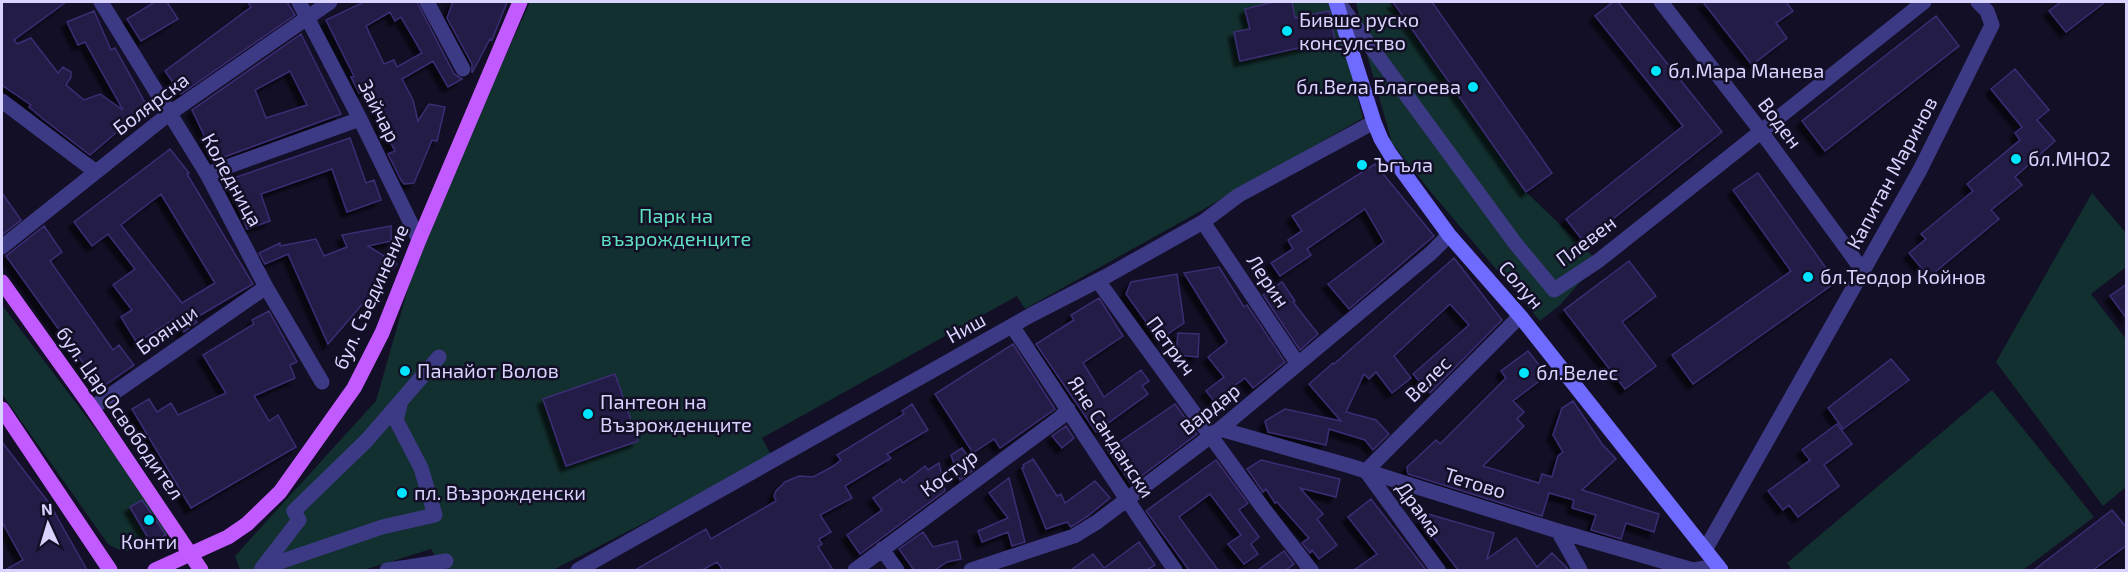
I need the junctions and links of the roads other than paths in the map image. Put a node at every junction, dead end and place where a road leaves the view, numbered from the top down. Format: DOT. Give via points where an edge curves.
graph roads {
  1 [pos="101,2"];
  2 [pos="299,2"];
  3 [pos="330,2"];
  4 [pos="427,2"];
  5 [pos="520,2"];
  6 [pos="1337,2"];
  7 [pos="1661,2"];
  8 [pos="1924,2"];
  9 [pos="1978,2"];
  10 [pos="308,18"];
  11 [pos="463,69"];
  12 [pos="2,101"];
  13 [pos="170,114"];
  14 [pos="360,119"];
  15 [pos="1374,122"];
  16 [pos="1760,130"];
  17 [pos="96,172"];
  18 [pos="207,174"];
  19 [pos="1203,222"];
  20 [pos="1449,236"];
  21 [pos="419,240"];
  22 [pos="2,247"];
  23 [pos="1863,271"];
  24 [pos="1098,281"];
  25 [pos="2,282"];
  26 [pos="266,287"];
  27 [pos="1520,316"];
  28 [pos="1012,326"];
  29 [pos="439,357"];
  30 [pos="1298,364"];
  31 [pos="322,382"];
  32 [pos="401,401"];
  33 [pos="92,408"];
  34 [pos="2,409"];
  35 [pos="1068,409"];
  36 [pos="1215,432"];
  37 [pos="1366,471"];
  38 [pos="1126,500"];
  39 [pos="1558,531"];
  40 [pos="882,549"];
  41 [pos="1705,550"];
  42 [pos="192,554"];
  43 [pos="446,561"];
  44 [pos="1719,568"];
  45 [pos="261,569"];
  46 [pos="412,569"];
  47 [pos="110,570"];
  48 [pos="155,570"];
  49 [pos="201,570"];
  50 [pos="387,570"];
  51 [pos="578,570"];
  52 [pos="855,570"];
  53 [pos="897,570"];
  54 [pos="971,570"];
  55 [pos="1175,570"];
  56 [pos="1311,570"];
  57 [pos="1438,570"];
  58 [pos="1580,570"];
  1 -- 13 [label="street, Коледница"];
  2 -- 10 [label="street, Зайчар"];
  3 -- 10 [label="street, Болярска"];
  4 -- 11 [label="street"];
  5 -- 21 [label="main road, бул. Съединение"];
  6 -- 15 [label="street, Солун"];
  6 -- 16 [label="street, Плевен" via="1554,290 1598,261"];
  7 -- 16 [label="street, Воден"];
  8 -- 16 [label="street, Плевен"];
  9 -- 23 [label="street, Капитан Маринов" via="1987,11 1992,25 1920,170"];
  10 -- 13 [label="street, Болярска"];
  10 -- 14 [label="street, Зайчар"];
  12 -- 17 [label="street"];
  13 -- 17 [label="street, Болярска"];
  13 -- 18 [label="street, Коледница"];
  14 -- 18 [label="street"];
  14 -- 21 [label="street, Зайчар"];
  15 -- 19 [label="street, Ниш" via="1239,195"];
  15 -- 20 [label="street, Солун" via="1390,154"];
  16 -- 23 [label="street, Воден"];
  17 -- 22 [label="street, Болярска"];
  18 -- 26 [label="street, Коледница"];
  19 -- 24 [label="street, Ниш"];
  19 -- 30 [label="street, Лерин"];
  20 -- 27 [label="street, Солун"];
  20 -- 30 [label="street, Вардар"];
  21 -- 42 [label="main road, бул. Съединение" via="366,367 295,472 247,524"];
  23 -- 41 [label="street, Капитан Маринов"];
  24 -- 28 [label="street, Ниш"];
  24 -- 36 [label="street, Петрич"];
  25 -- 33 [label="main road, бул. Цар Освободител"];
  26 -- 31 [label="street, Коледница"];
  26 -- 33 [label="street, Боянци"];
  27 -- 37 [label="street, Велес"];
  27 -- 41 [label="street, Солун"];
  28 -- 35 [label="street, Яне Сандански"];
  28 -- 51 [label="street, Ниш"];
  29 -- 32 [label="street"];
  30 -- 36 [label="street, Вардар"];
  32 -- 45 [label="street" via="294,511 297,519"];
  32 -- 45 [label="street" via="396,420 421,468 435,515 382,527"];
  33 -- 42 [label="main road, бул. Цар Освободител"];
  34 -- 47 [label="main road"];
  35 -- 38 [label="street, Яне Сандански"];
  35 -- 40 [label="street, Костур"];
  36 -- 37 [label="street, Тетово"];
  36 -- 38 [label="street, Вардар"];
  36 -- 56 [label="street, Петрич"];
  37 -- 39 [label="street, Тетово"];
  37 -- 57 [label="street, Драма"];
  38 -- 54 [label="street, Вардар" via="1074,536"];
  38 -- 55 [label="street, Яне Сандански"];
  39 -- 44 [label="street, Тетово" via="1693,570"];
  39 -- 58 [label="street"];
  40 -- 52 [label="street, Костур"];
  40 -- 53 [label="street"];
  41 -- 44 [label="street, Солун"];
  42 -- 48 [label="main road, бул. Съединение"];
  42 -- 49 [label="main road, бул. Цар Освободител"];
  43 -- 46 [label="street"];
  46 -- 50 [label="street"];
}
